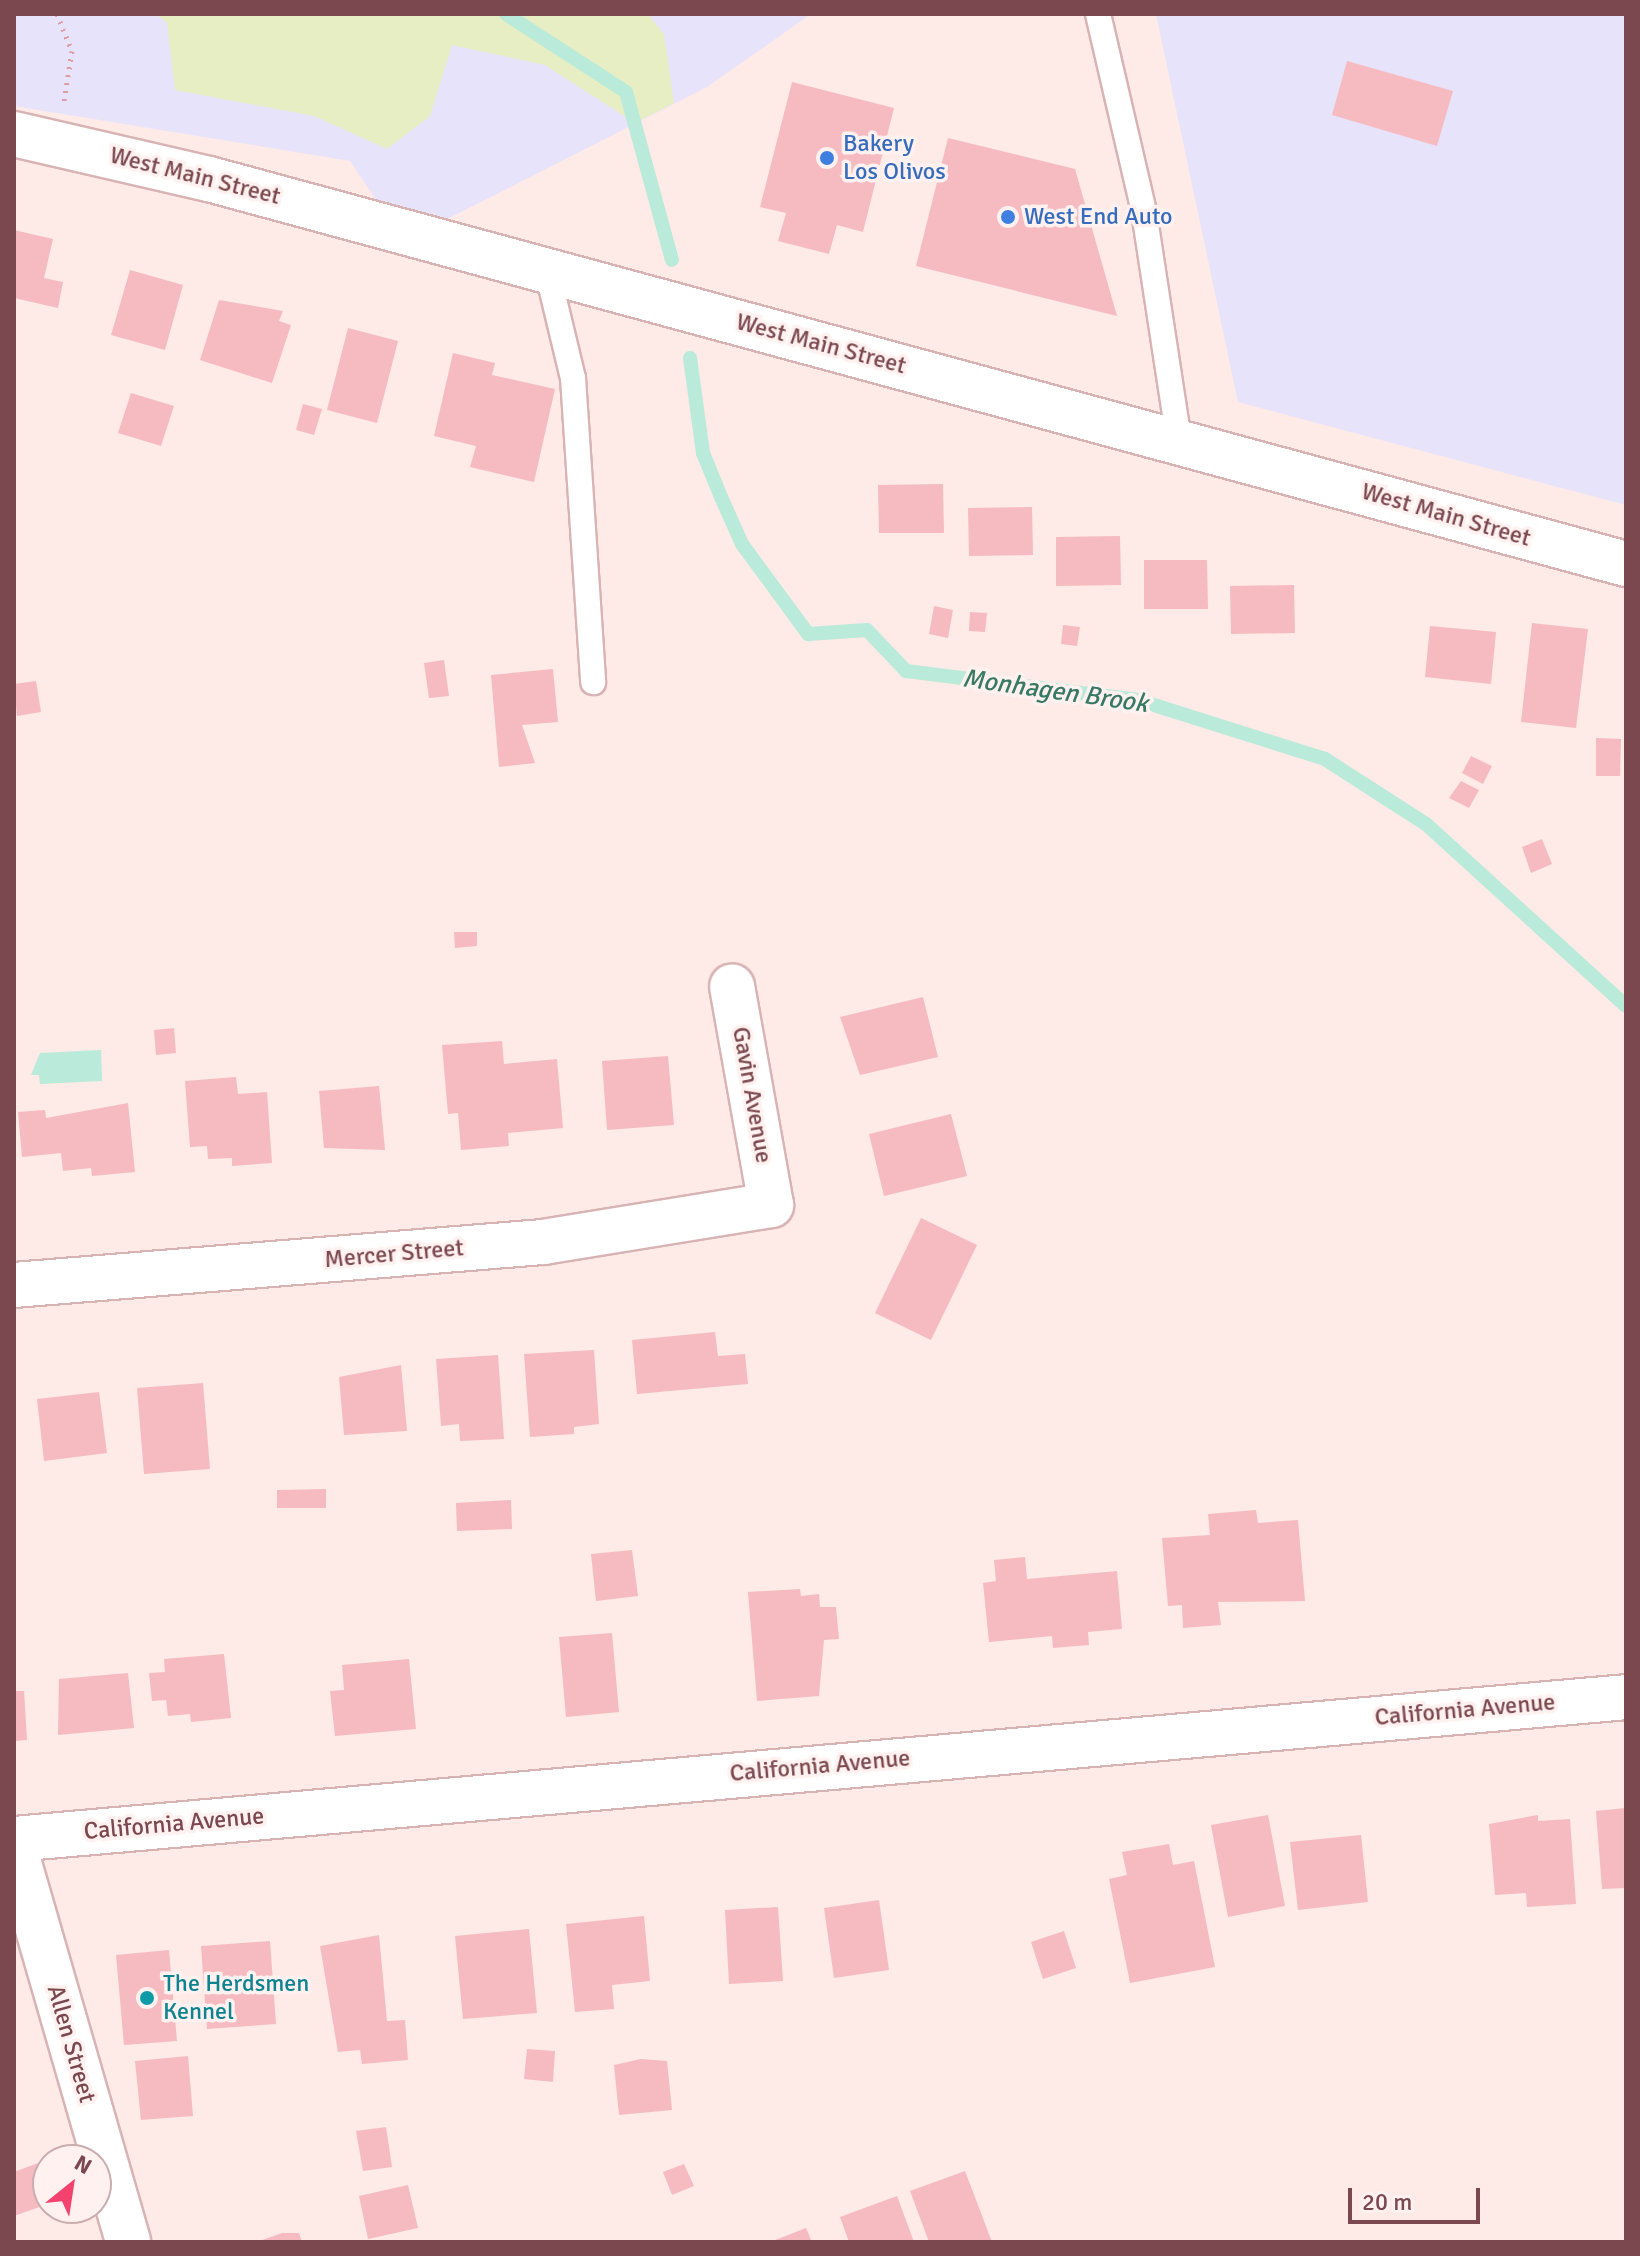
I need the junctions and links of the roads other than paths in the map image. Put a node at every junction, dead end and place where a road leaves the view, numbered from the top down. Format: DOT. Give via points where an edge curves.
graph roads {
  1 [pos="1098,14"];
  2 [pos="34,137"];
  3 [pos="547,270"];
  4 [pos="1179,440"];
  5 [pos="1626,564"];
  6 [pos="593,682"];
  7 [pos="732,986"];
  8 [pos="771,1205"];
  9 [pos="14,1285"];
  10 [pos="1626,1697"];
  11 [pos="14,1839"];
  12 [pos="14,1846"];
  13 [pos="128,2242"];
  1 -- 4 [label="lane" via="1144,212"];
  2 -- 3 [label="street, West Main Street"];
  3 -- 4 [label="street, West Main Street"];
  3 -- 6 [label="lane" via="573,378"];
  4 -- 5 [label="street, West Main Street"];
  7 -- 8 [label="street, Gavin Avenue"];
  8 -- 9 [label="street, Mercer Street" via="543,1242"];
  10 -- 11 [label="street, California Avenue"];
  12 -- 13 [label="street, Allen Street"];
}
